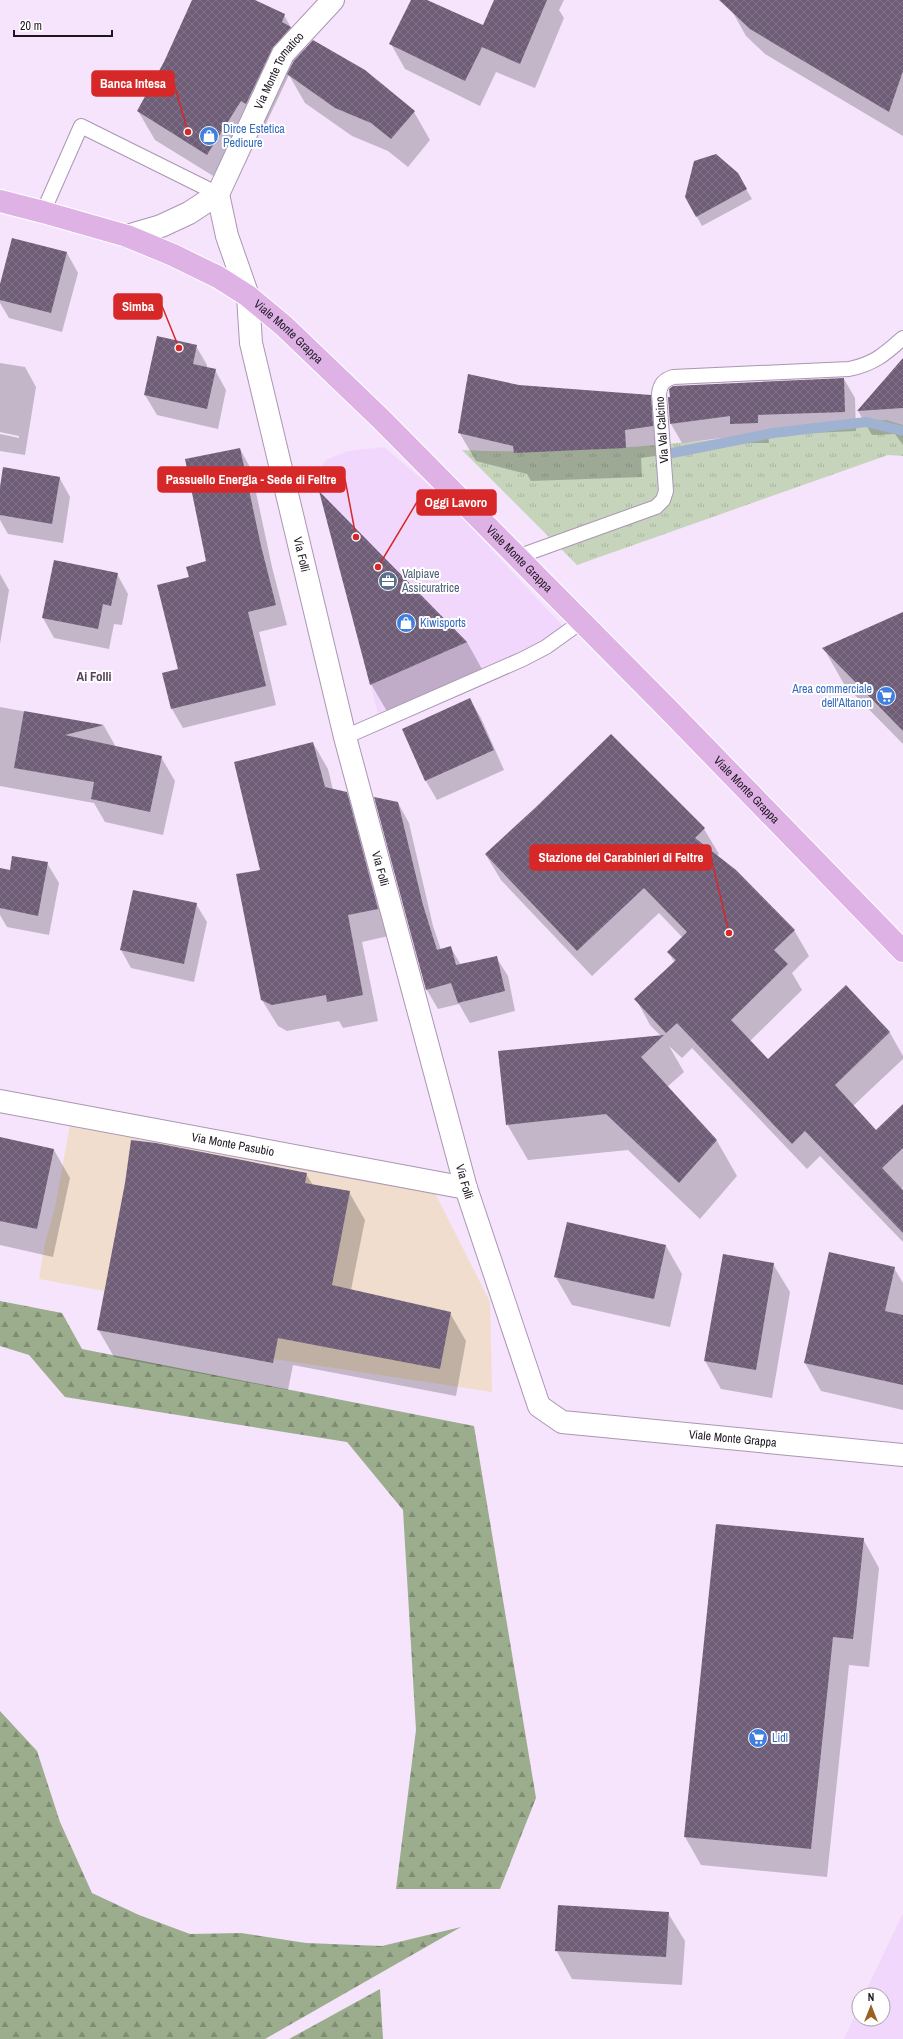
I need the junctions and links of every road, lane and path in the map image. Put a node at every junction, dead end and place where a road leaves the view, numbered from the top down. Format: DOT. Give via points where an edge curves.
graph roads {
  1 [pos="333,0"];
  2 [pos="218,194"];
  3 [pos="0,201"];
  4 [pos="43,212"];
  5 [pos="127,236"];
  6 [pos="248,296"];
  7 [pos="903,338"];
  8 [pos="517,557"];
  9 [pos="581,622"];
  10 [pos="345,737"];
  11 [pos="903,951"];
  12 [pos="0,1101"];
  13 [pos="466,1188"];
  14 [pos="562,1422"];
  15 [pos="903,1455"];
  1 -- 2 [label="street, Via Monte Tomatico" via="283,54"];
  2 -- 4 [label="lane" via="81,126"];
  2 -- 5 [label="street" via="189,213 161,226"];
  2 -- 6 [label="street" via="227,236"];
  3 -- 4 [label="main road, Viale Monte Grappa"];
  4 -- 5 [label="main road, Viale Monte Grappa"];
  5 -- 6 [label="main road, Viale Monte Grappa" via="218,277"];
  6 -- 8 [label="main road, Viale Monte Grappa" via="330,369"];
  6 -- 10 [label="street, Via Folli" via="251,343"];
  7 -- 8 [label="lane, Via Val Calcino" via="884,355 866,366 849,369 673,377 665,380 660,386 659,394 666,491 663,500 652,509"];
  8 -- 9 [label="main road, Viale Monte Grappa"];
  9 -- 10 [label="lane" via="546,647 523,659"];
  9 -- 11 [label="main road, Viale Monte Grappa"];
  10 -- 13 [label="street, Via Folli"];
  12 -- 13 [label="street, Via Monte Pasubio"];
  13 -- 14 [label="street, Via Folli" via="539,1406"];
  14 -- 15 [label="street, Viale Monte Grappa"];
}
